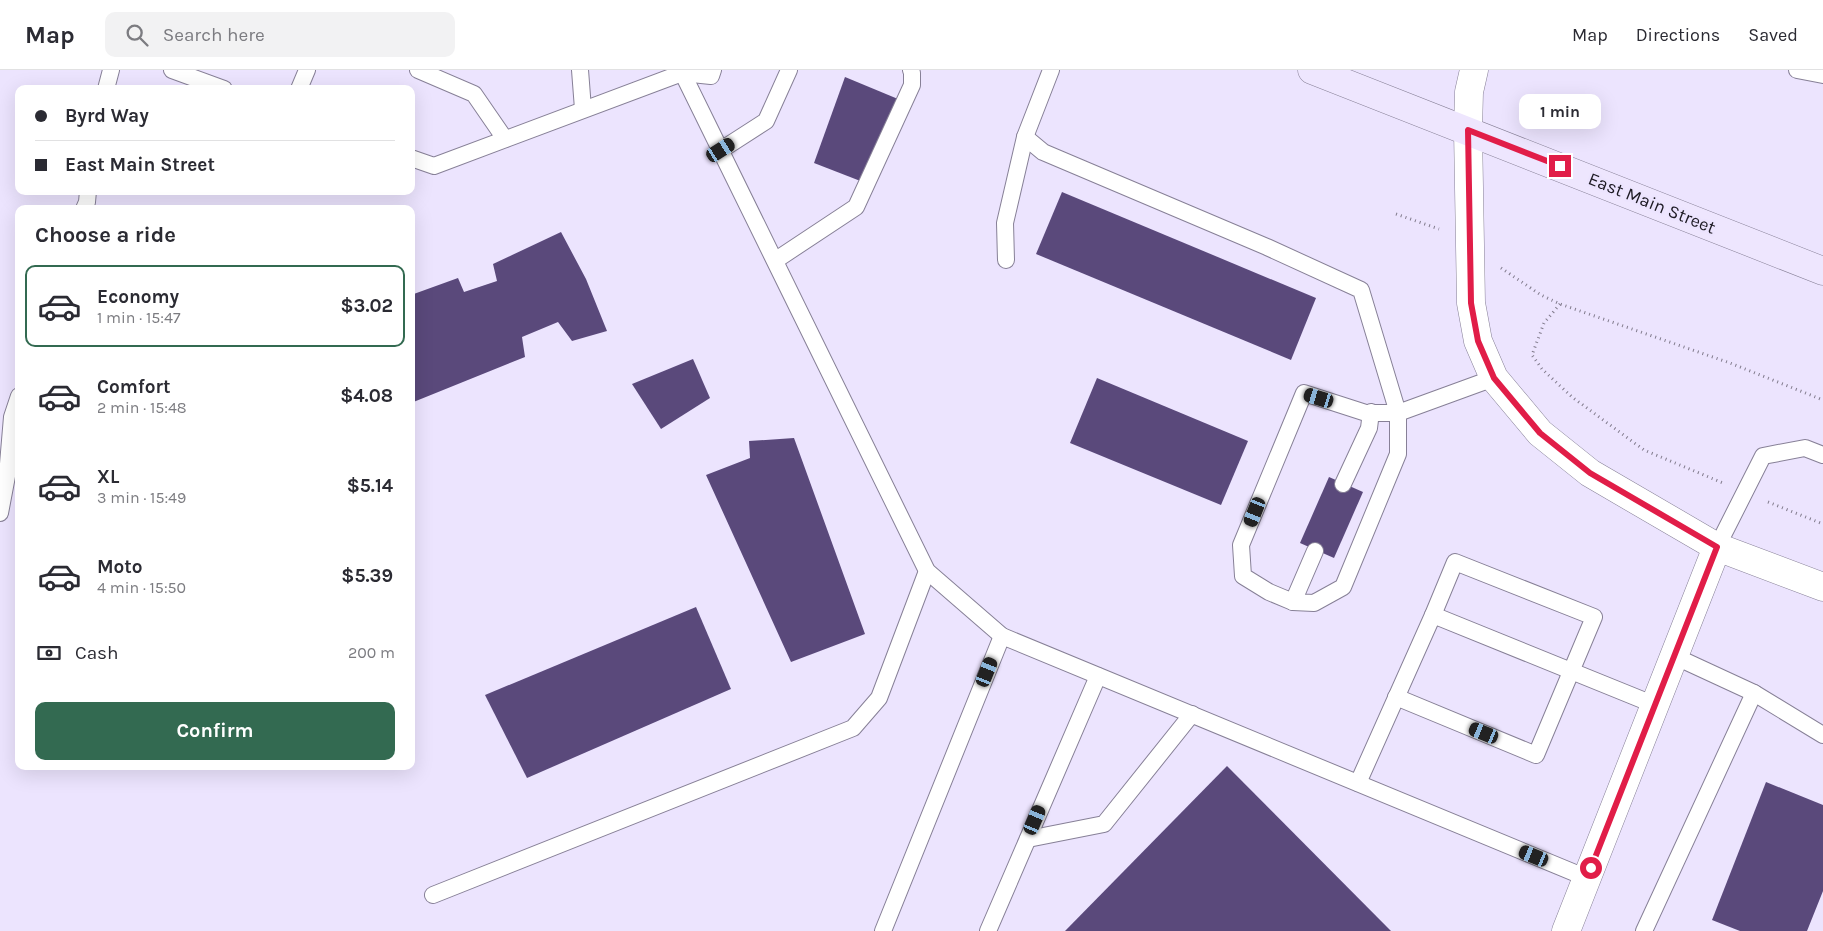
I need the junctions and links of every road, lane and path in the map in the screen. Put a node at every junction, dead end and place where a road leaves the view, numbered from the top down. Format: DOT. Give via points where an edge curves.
graph roads {
  1 [pos="111,70"];
  2 [pos="172,70"];
  3 [pos="307,70"];
  4 [pos="418,70"];
  5 [pos="580,70"];
  6 [pos="713,70"];
  7 [pos="788,70"];
  8 [pos="911,70"];
  9 [pos="1051,70"];
  10 [pos="1312,70"];
  11 [pos="1474,70"];
  12 [pos="1797,70"];
  13 [pos="682,71"];
  14 [pos="1823,75"];
  15 [pos="107,85"];
  16 [pos="213,85"];
  17 [pos="301,85"];
  18 [pos="583,109"];
  19 [pos="1468,130"];
  20 [pos="1025,137"];
  21 [pos="505,139"];
  22 [pos="721,150"];
  23 [pos="415,159"];
  24 [pos="776,260"];
  25 [pos="1006,260"];
  26 [pos="1823,270"];
  27 [pos="1512,276"];
  28 [pos="1560,304"];
  29 [pos="1494,378"];
  30 [pos="1823,400"];
  31 [pos="15,408"];
  32 [pos="1371,412"];
  33 [pos="1398,413"];
  34 [pos="1823,455"];
  35 [pos="1344,484"];
  36 [pos="1745,492"];
  37 [pos="0,513"];
  38 [pos="1823,524"];
  39 [pos="1717,547"];
  40 [pos="1315,551"];
  41 [pos="927,571"];
  42 [pos="1823,587"];
  43 [pos="1293,602"];
  44 [pos="1432,615"];
  45 [pos="1002,636"];
  46 [pos="1674,656"];
  47 [pos="1571,671"];
  48 [pos="1098,676"];
  49 [pos="1754,692"];
  50 [pos="1396,697"];
  51 [pos="1655,705"];
  52 [pos="1192,714"];
  53 [pos="1823,735"];
  54 [pos="1358,783"];
  55 [pos="1028,838"];
  56 [pos="1587,878"];
  57 [pos="433,895"];
  58 [pos="883,931"];
  59 [pos="988,931"];
  60 [pos="1566,931"];
  61 [pos="1644,931"];
  1 -- 15 [label="lane"];
  2 -- 16 [label="lane"];
  3 -- 17 [label="lane"];
  4 -- 21 [label="lane" via="474,94"];
  5 -- 18 [label="lane"];
  6 -- 13 [label="lane" via="711,76"];
  7 -- 22 [label="lane" via="766,121"];
  8 -- 24 [label="lane" via="912,84 856,207"];
  9 -- 20 [label="lane"];
  10 -- 19 [label="main road, East Main Street"];
  11 -- 19 [label="street" via="1469,92"];
  12 -- 14 [label="lane"];
  13 -- 18 [label="lane"];
  13 -- 22 [label="lane"];
  18 -- 21 [label="lane"];
  19 -- 26 [label="main road, East Main Street"];
  19 -- 29 [label="street" via="1471,303 1478,341"];
  20 -- 25 [label="lane" via="1005,223"];
  20 -- 33 [label="lane" via="1043,152 1361,290"];
  21 -- 23 [label="lane" via="434,166"];
  22 -- 24 [label="lane"];
  24 -- 41 [label="lane"];
  27 -- 28 [label="path"];
  28 -- 30 [label="path"];
  28 -- 36 [label="path" via="1544,323 1532,355 1542,369 1572,397 1644,450"];
  29 -- 33 [label="lane"];
  29 -- 39 [label="street" via="1540,433 1590,473"];
  31 -- 37 [label="lane"];
  32 -- 33 [label="lane"];
  32 -- 35 [label="lane" via="1369,428"];
  32 -- 43 [label="lane" via="1304,393 1241,545 1243,576"];
  33 -- 43 [label="lane" via="1398,454 1343,587 1314,603"];
  34 -- 36 [label="lane" via="1805,448 1763,456"];
  36 -- 38 [label="path"];
  36 -- 39 [label="lane"];
  39 -- 42 [label="street"];
  39 -- 46 [label="street"];
  40 -- 43 [label="lane"];
  41 -- 45 [label="lane"];
  41 -- 57 [label="lane" via="879,698 852,728"];
  44 -- 47 [label="lane"];
  44 -- 47 [label="lane" via="1456,562 1594,616"];
  44 -- 50 [label="lane"];
  45 -- 48 [label="lane"];
  45 -- 58 [label="lane"];
  46 -- 49 [label="lane"];
  46 -- 51 [label="street"];
  47 -- 50 [label="lane" via="1536,755"];
  47 -- 51 [label="lane"];
  48 -- 52 [label="lane"];
  48 -- 55 [label="lane"];
  49 -- 53 [label="lane"];
  49 -- 61 [label="lane"];
  50 -- 54 [label="lane"];
  51 -- 56 [label="street"];
  52 -- 54 [label="lane"];
  52 -- 55 [label="lane" via="1104,824"];
  54 -- 56 [label="lane"];
  55 -- 59 [label="lane"];
  56 -- 60 [label="street"];
}
